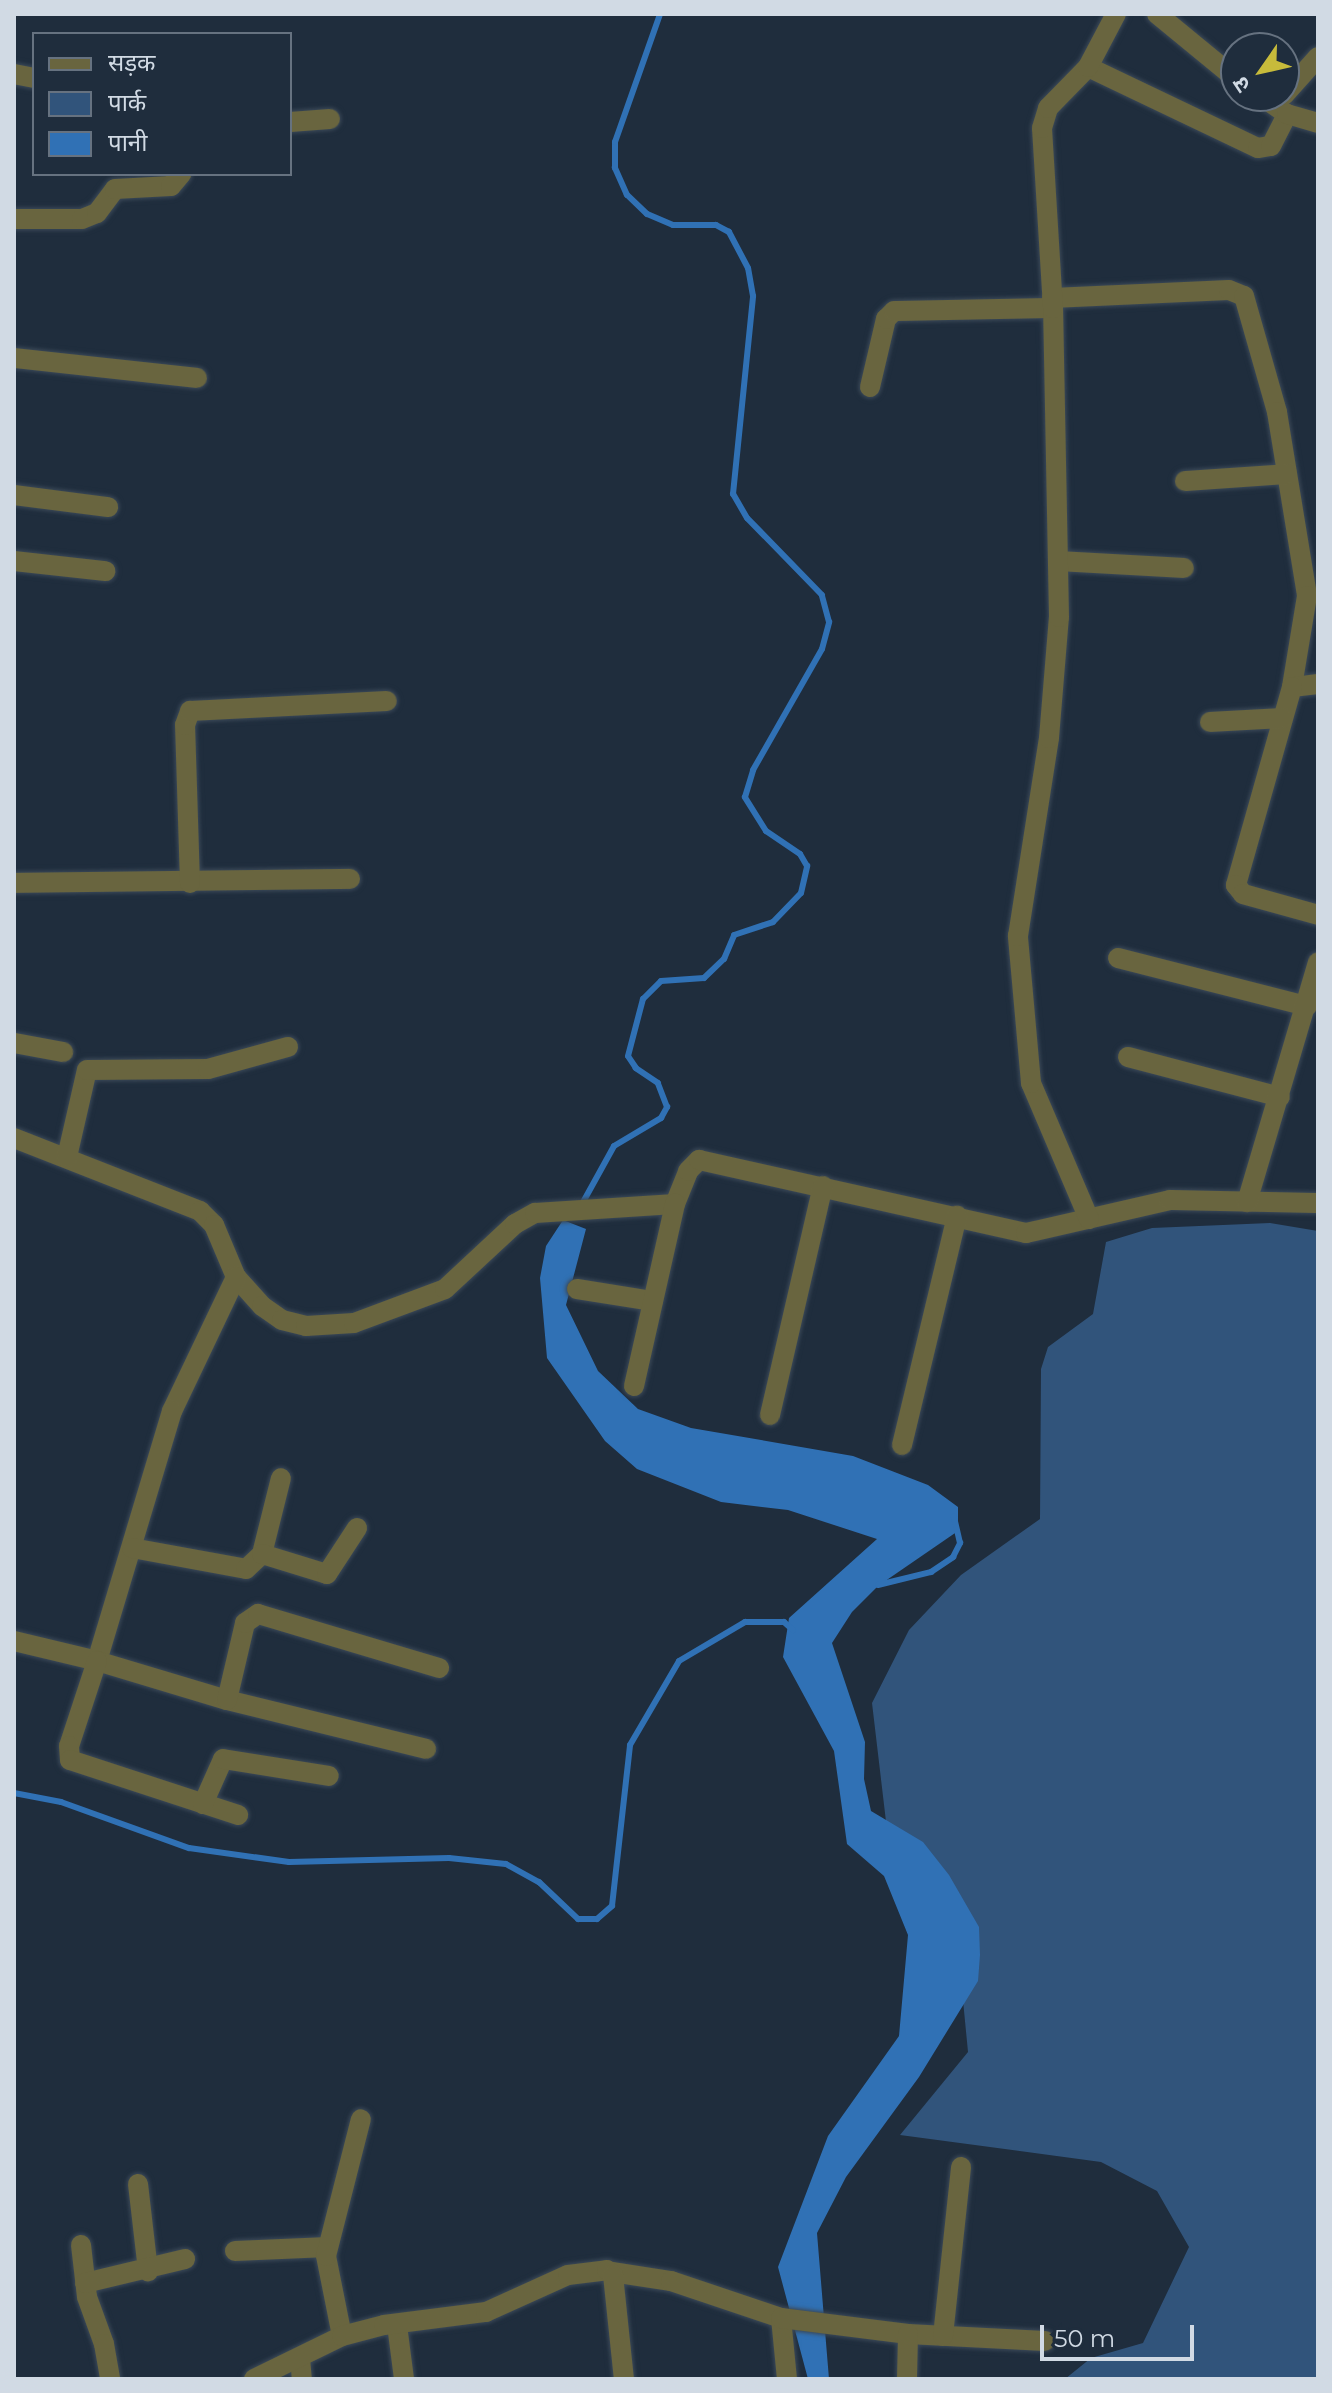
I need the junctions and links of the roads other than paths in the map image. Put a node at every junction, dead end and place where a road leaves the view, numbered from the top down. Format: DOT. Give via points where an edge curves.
graph roads {
  1 [pos="1116,14"];
  2 [pos="1157,14"];
  3 [pos="1318,57"];
  4 [pos="1220,66"];
  5 [pos="1088,67"];
  6 [pos="1300,77"];
  7 [pos="1276,112"];
  8 [pos="1298,112"];
  9 [pos="330,119"];
  10 [pos="292,122"];
  11 [pos="1318,123"];
  12 [pos="179,176"];
  13 [pos="14,219"];
  14 [pos="1053,303"];
  15 [pos="14,358"];
  16 [pos="197,378"];
  17 [pos="870,387"];
  18 [pos="1287,474"];
  19 [pos="1185,481"];
  20 [pos="14,495"];
  21 [pos="108,507"];
  22 [pos="14,561"];
  23 [pos="1059,561"];
  24 [pos="1184,568"];
  25 [pos="105,571"];
  26 [pos="1318,684"];
  27 [pos="1292,687"];
  28 [pos="387,701"];
  29 [pos="1282,718"];
  30 [pos="1210,722"];
  31 [pos="350,879"];
  32 [pos="14,883"];
  33 [pos="190,883"];
  34 [pos="1318,915"];
  35 [pos="1118,958"];
  36 [pos="1318,962"];
  37 [pos="1307,1006"];
  38 [pos="14,1043"];
  39 [pos="288,1047"];
  40 [pos="63,1052"];
  41 [pos="1128,1057"];
  42 [pos="1280,1097"];
  43 [pos="14,1138"];
  44 [pos="67,1157"];
  45 [pos="823,1186"];
  46 [pos="1247,1202"];
  47 [pos="1318,1203"];
  48 [pos="675,1204"];
  49 [pos="957,1216"];
  50 [pos="1089,1219"];
  51 [pos="236,1277"];
  52 [pos="577,1289"];
  53 [pos="653,1301"];
  54 [pos="634,1386"];
  55 [pos="770,1415"];
  56 [pos="902,1445"];
  57 [pos="281,1478"];
  58 [pos="357,1528"];
  59 [pos="132,1548"];
  60 [pos="262,1554"];
  61 [pos="14,1641"];
  62 [pos="97,1661"];
  63 [pos="439,1668"];
  64 [pos="227,1700"];
  65 [pos="426,1749"];
  66 [pos="329,1776"];
  67 [pos="203,1804"];
  68 [pos="238,1815"];
  69 [pos="361,2119"];
  70 [pos="961,2167"];
  71 [pos="138,2184"];
  72 [pos="81,2245"];
  73 [pos="328,2247"];
  74 [pos="235,2251"];
  75 [pos="185,2259"];
  76 [pos="148,2271"];
  77 [pos="612,2272"];
  78 [pos="85,2283"];
  79 [pos="785,2319"];
  80 [pos="397,2325"];
  81 [pos="908,2334"];
  82 [pos="342,2336"];
  83 [pos="943,2336"];
  84 [pos="1045,2341"];
  85 [pos="300,2358"];
  86 [pos="110,2379"];
  87 [pos="254,2379"];
  88 [pos="302,2379"];
  89 [pos="404,2379"];
  90 [pos="624,2379"];
  91 [pos="787,2379"];
  92 [pos="907,2379"];
  1 -- 5 [label="street"];
  2 -- 4 [label="street"];
  3 -- 6 [label="street"];
  5 -- 7 [label="street" via="1258,148 1271,146"];
  5 -- 14 [label="street" via="1043,117"];
  8 -- 11 [label="street"];
  9 -- 10 [label="street"];
  12 -- 13 [label="street" via="171,186 115,189 97,213 82,219"];
  14 -- 17 [label="street" via="894,311 886,319"];
  14 -- 18 [label="street" via="1238,291 1250,305"];
  14 -- 23 [label="street"];
  15 -- 16 [label="street"];
  18 -- 19 [label="street"];
  18 -- 27 [label="street" via="1308,613"];
  20 -- 21 [label="street"];
  22 -- 25 [label="street"];
  23 -- 24 [label="street"];
  23 -- 50 [label="street" via="1049,738 1020,898 1018,966 1031,1083"];
  26 -- 27 [label="street"];
  27 -- 29 [label="street"];
  28 -- 33 [label="street" via="190,711 185,725"];
  29 -- 30 [label="street"];
  29 -- 34 [label="street" via="1236,885 1243,894"];
  31 -- 33 [label="street"];
  32 -- 33 [label="street"];
  35 -- 37 [label="street"];
  36 -- 37 [label="street"];
  37 -- 42 [label="street"];
  38 -- 40 [label="street"];
  39 -- 44 [label="street" via="208,1069 87,1070"];
  41 -- 42 [label="street"];
  42 -- 46 [label="street"];
  43 -- 44 [label="street"];
  44 -- 51 [label="street" via="200,1211 214,1225"];
  45 -- 48 [label="street" via="699,1160 688,1171"];
  45 -- 49 [label="street"];
  45 -- 55 [label="street"];
  46 -- 47 [label="street"];
  46 -- 50 [label="street" via="1170,1200"];
  48 -- 51 [label="street" via="555,1209 515,1224 445,1289 354,1323 306,1326 282,1320"];
  48 -- 53 [label="street"];
  49 -- 50 [label="street" via="1026,1233"];
  49 -- 56 [label="street"];
  51 -- 59 [label="street" via="180,1389"];
  52 -- 53 [label="street"];
  53 -- 54 [label="street"];
  57 -- 60 [label="street"];
  58 -- 60 [label="street" via="327,1574"];
  59 -- 60 [label="street" via="234,1570 246,1569"];
  59 -- 62 [label="street"];
  61 -- 62 [label="street"];
  62 -- 64 [label="street"];
  62 -- 67 [label="street" via="69,1746 70,1760"];
  63 -- 64 [label="street" via="258,1614 245,1623"];
  64 -- 65 [label="street"];
  66 -- 67 [label="street" via="223,1759"];
  67 -- 68 [label="street"];
  69 -- 73 [label="street"];
  70 -- 83 [label="street"];
  71 -- 76 [label="street"];
  72 -- 78 [label="street"];
  73 -- 74 [label="street"];
  73 -- 82 [label="street" via="326,2270"];
  75 -- 76 [label="street"];
  76 -- 78 [label="street"];
  77 -- 79 [label="street" via="671,2281"];
  77 -- 80 [label="street" via="568,2275 486,2312"];
  77 -- 90 [label="street"];
  78 -- 86 [label="street"];
  79 -- 81 [label="street"];
  79 -- 91 [label="street"];
  80 -- 82 [label="street"];
  80 -- 89 [label="street"];
  81 -- 83 [label="street"];
  81 -- 92 [label="street"];
  82 -- 85 [label="street"];
  83 -- 84 [label="street"];
  85 -- 87 [label="street"];
  85 -- 88 [label="street"];
}
